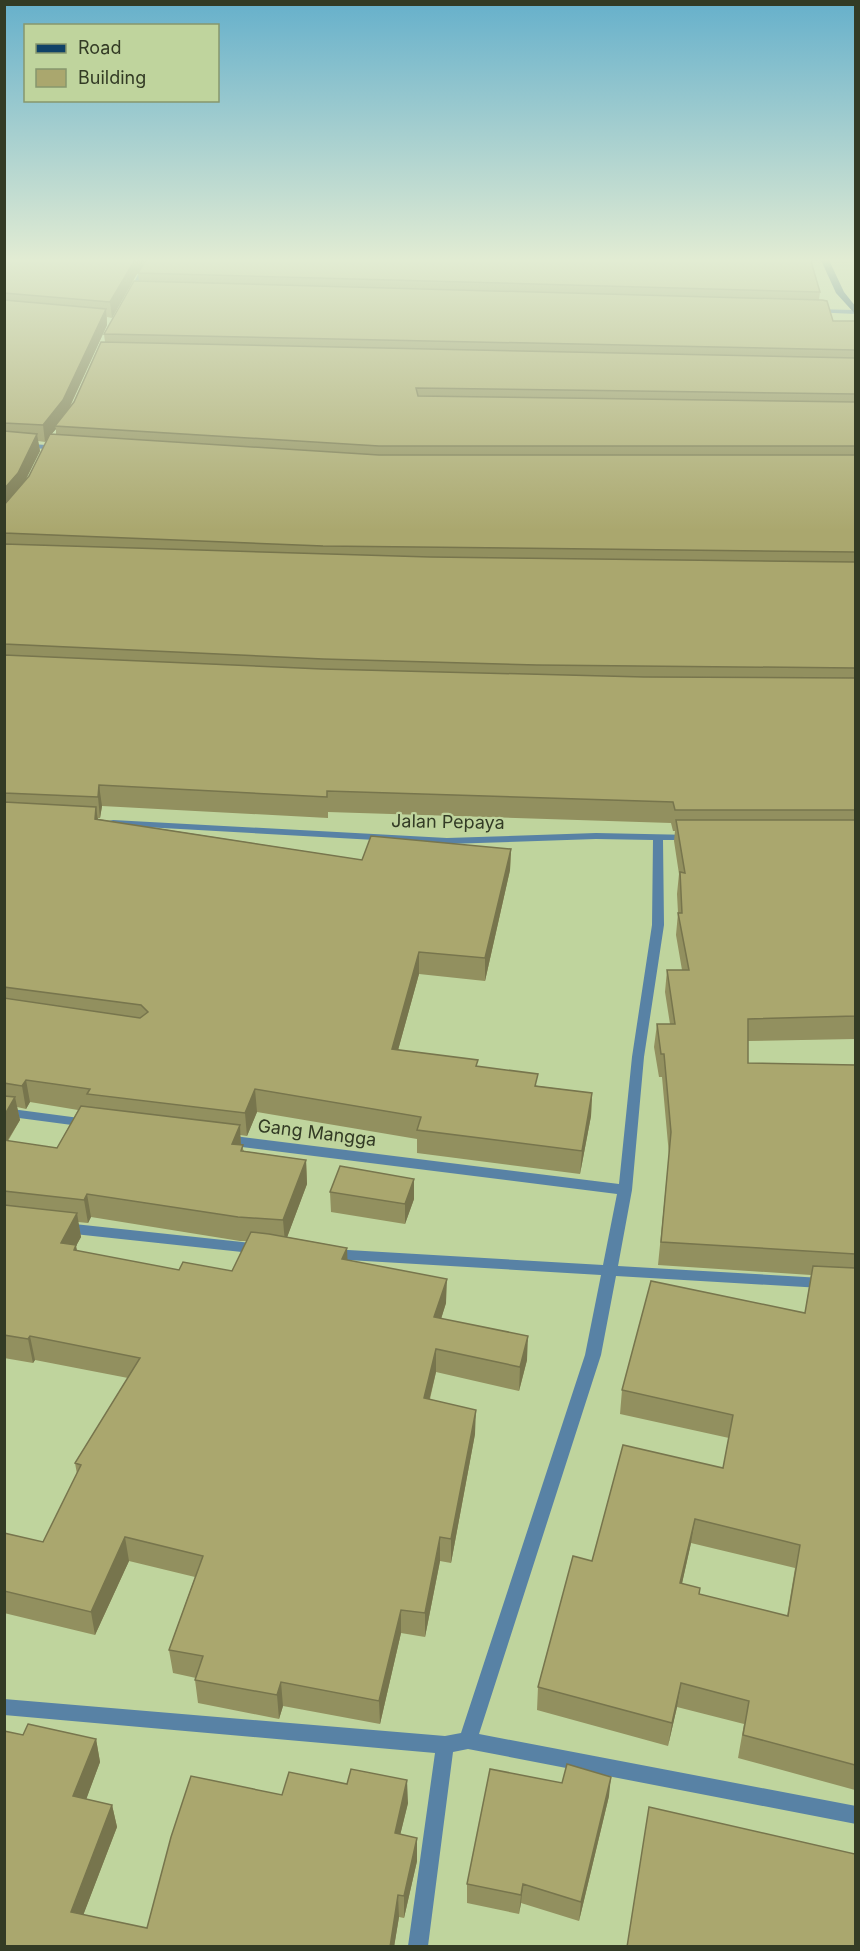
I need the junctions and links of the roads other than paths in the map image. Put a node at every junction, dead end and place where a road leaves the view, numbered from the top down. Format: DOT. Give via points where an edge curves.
graph roads {
  1 [pos="51,443"];
  2 [pos="4,444"];
  3 [pos="72,448"];
  4 [pos="44,456"];
  5 [pos="98,822"];
  6 [pos="658,837"];
  7 [pos="706,837"];
  8 [pos="4,1113"];
  9 [pos="98,1124"];
  10 [pos="215,1139"];
  11 [pos="625,1190"];
  12 [pos="51,1226"];
  13 [pos="273,1250"];
  14 [pos="321,1253"];
  15 [pos="609,1272"];
  16 [pos="855,1286"];
  17 [pos="4,1707"];
  18 [pos="468,1740"];
  19 [pos="445,1745"];
  20 [pos="855,1815"];
  21 [pos="418,1947"];
  1 -- 2 [label="street"];
  1 -- 3 [label="street"];
  1 -- 4 [label="street"];
  5 -- 6 [label="street, Jalan Pepaya" via="447,841"];
  6 -- 7 [label="street, Jalan Pepaya"];
  6 -- 11 [label="street" via="658,925 638,1057"];
  8 -- 9 [label="street"];
  10 -- 11 [label="street, Gang Mangga"];
  11 -- 15 [label="street"];
  12 -- 13 [label="street"];
  14 -- 15 [label="street"];
  15 -- 16 [label="street"];
  15 -- 18 [label="street" via="593,1355"];
  17 -- 19 [label="street"];
  18 -- 19 [label="street"];
  18 -- 20 [label="street"];
  19 -- 21 [label="street"];
}
